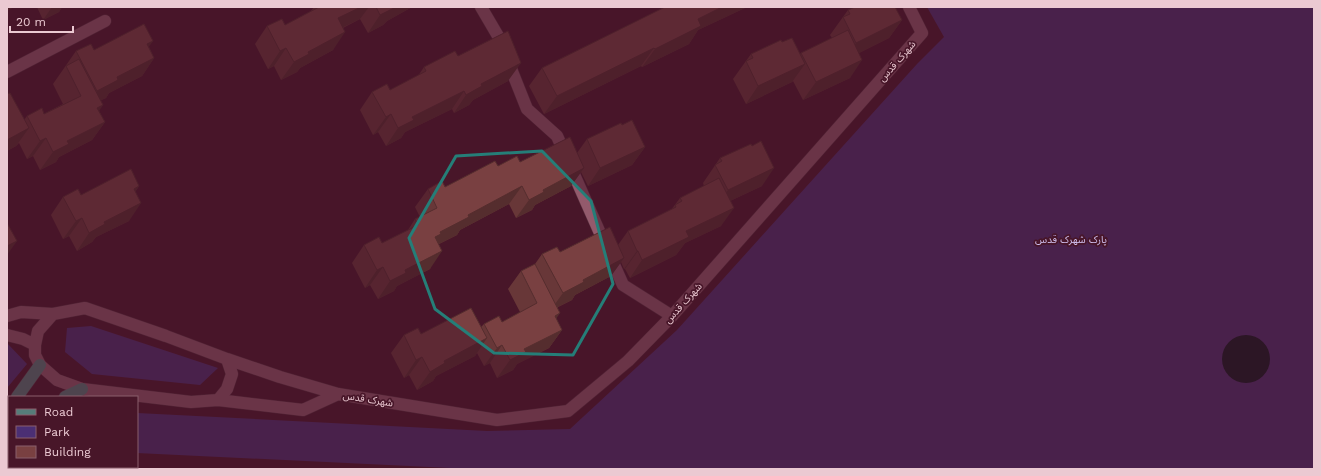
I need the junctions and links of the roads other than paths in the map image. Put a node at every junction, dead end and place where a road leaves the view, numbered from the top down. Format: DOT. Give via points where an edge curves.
graph roads {
  1 [pos="481,7"];
  2 [pos="909,7"];
  3 [pos="105,21"];
  4 [pos="7,72"];
  5 [pos="53,314"];
  6 [pos="7,316"];
  7 [pos="672,316"];
  8 [pos="7,335"];
  9 [pos="35,345"];
  10 [pos="227,359"];
  11 [pos="40,365"];
  12 [pos="82,389"];
  13 [pos="338,394"];
  14 [pos="18,396"];
  15 [pos="67,396"];
  16 [pos="218,400"];
  17 [pos="94,468"];
  18 [pos="111,469"];
  1 -- 7 [label="street" via="498,36 527,109 556,136 623,285"];
  2 -- 7 [label="street, شهرک قدس" via="922,33"];
  3 -- 4 [label="street"];
  5 -- 6 [label="street" via="21,312"];
  5 -- 9 [label="street" via="38,331"];
  5 -- 10 [label="street" via="85,308"];
  7 -- 13 [label="street, شهرک قدس" via="628,362 568,411 497,420"];
  8 -- 9 [label="street"];
  9 -- 11 [label="street" via="35,355"];
  10 -- 13 [label="street, شهرک قدس"];
  10 -- 16 [label="street" via="232,374 227,389"];
  11 -- 12 [label="street" via="56,380"];
  11 -- 14 [label="main road"];
  12 -- 15 [label="main road"];
  12 -- 16 [label="street" via="191,402"];
  13 -- 16 [label="street" via="303,410"];
  17 -- 18 [label="main road"];
}
